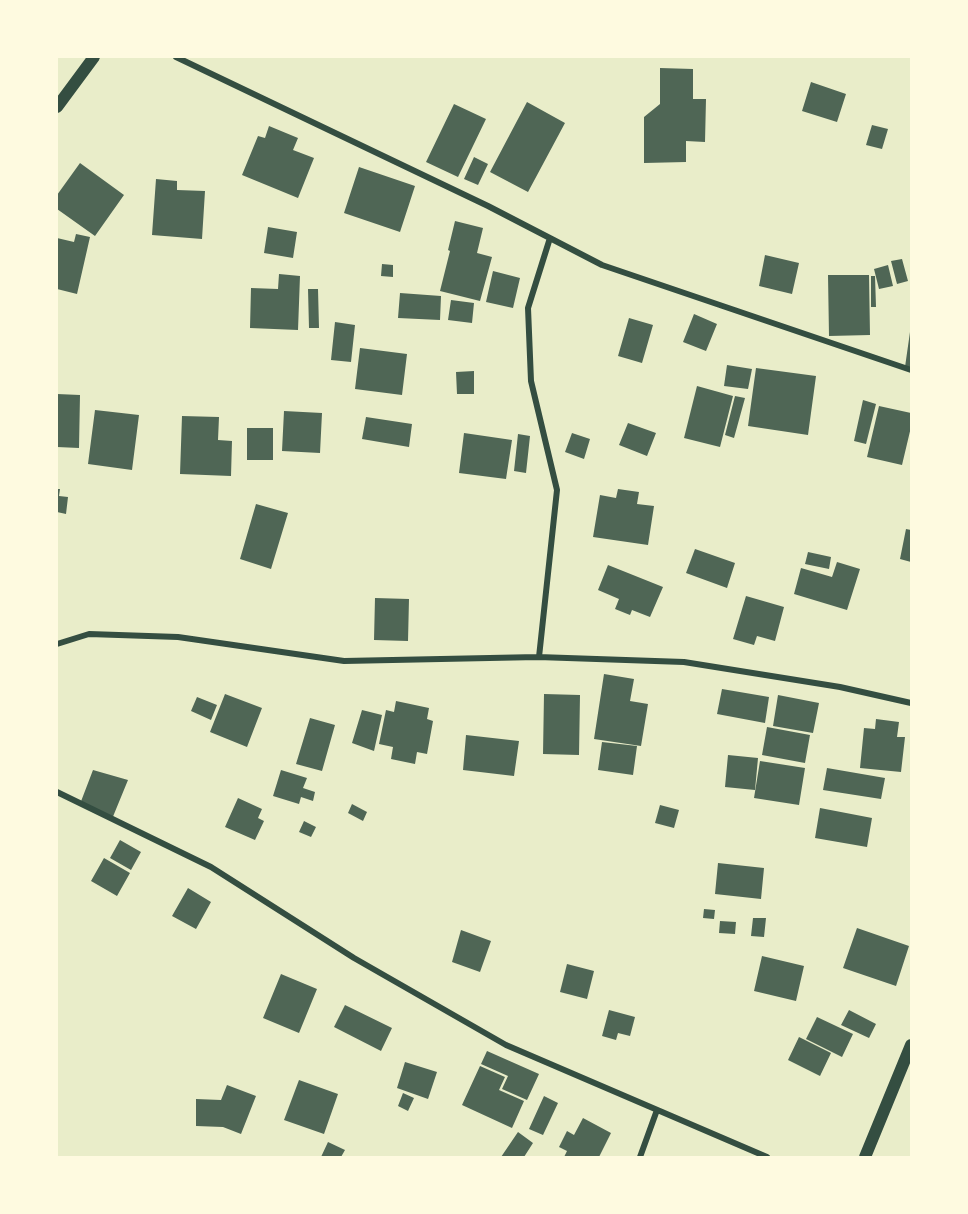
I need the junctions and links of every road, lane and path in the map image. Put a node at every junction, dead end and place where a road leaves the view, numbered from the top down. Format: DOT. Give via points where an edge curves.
graph roads {
  1 [pos="94,57"];
  2 [pos="176,57"];
  3 [pos="57,107"];
  4 [pos="550,238"];
  5 [pos="911,370"];
  6 [pos="57,644"];
  7 [pos="539,657"];
  8 [pos="911,703"];
  9 [pos="57,792"];
  10 [pos="911,1045"];
  11 [pos="657,1110"];
  12 [pos="640,1157"];
  13 [pos="767,1157"];
  14 [pos="865,1157"];
  1 -- 3 [label="main road"];
  2 -- 4 [label="street"];
  4 -- 5 [label="street" via="602,265"];
  4 -- 7 [label="street" via="528,308 531,381 557,490"];
  6 -- 7 [label="street" via="100,634 177,637 344,660"];
  7 -- 8 [label="street" via="684,662 840,687"];
  9 -- 11 [label="street" via="211,867 354,958 506,1045"];
  10 -- 14 [label="main road"];
  11 -- 12 [label="street"];
  11 -- 13 [label="street"];
}
